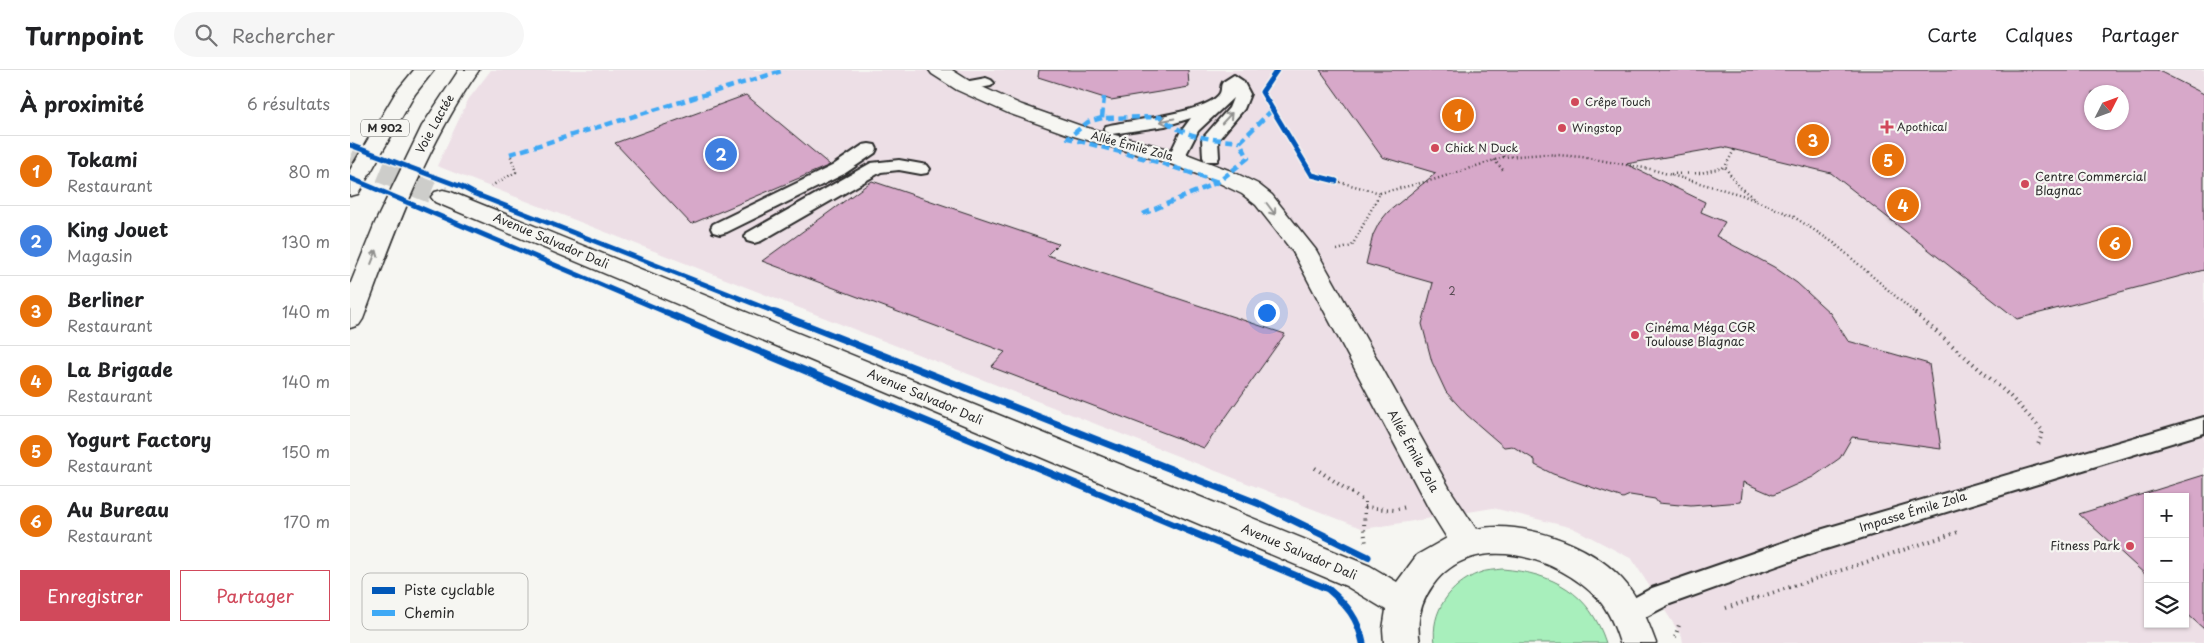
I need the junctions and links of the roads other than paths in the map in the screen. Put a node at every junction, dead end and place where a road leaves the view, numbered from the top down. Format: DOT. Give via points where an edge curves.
graph roads {
  1 [pos="424,70"];
  2 [pos="469,70"];
  3 [pos="939,70"];
  4 [pos="965,78"];
  5 [pos="1213,106"];
  6 [pos="1112,129"];
  7 [pos="869,149"];
  8 [pos="1179,153"];
  9 [pos="1211,157"];
  10 [pos="921,169"];
  11 [pos="350,189"];
  12 [pos="443,197"];
  13 [pos="720,228"];
  14 [pos="754,237"];
  15 [pos="1304,250"];
  16 [pos="350,319"];
  17 [pos="2204,425"];
  18 [pos="1468,544"];
  19 [pos="1404,603"];
  20 [pos="1633,628"];
  21 [pos="1402,643"];
  1 -- 11 [label="main road, M 902" via="406,92"];
  16 -- 2 [label="main road, Voie Lactée / M 902, one-way" via="411,169 455,88"];
  3 -- 4 [label="main road, Allée Émile Zola"];
  4 -- 6 [label="main road, Allée Émile Zola"];
  4 -- 8 [label="main road, Allée Émile Zola" via="1015,109 1068,128"];
  5 -- 6 [label="lane, one-way" via="1165,121"];
  5 -- 8 [label="lane" via="1188,134"];
  9 -- 5 [label="lane, one-way" via="1210,139 1236,109 1242,94 1234,80 1228,85 1228,94"];
  6 -- 8 [label="main road, Allée Émile Zola"];
  7 -- 13 [label="lane" via="838,170"];
  8 -- 9 [label="main road, Allée Émile Zola"];
  8 -- 15 [label="main road, Allée Émile Zola, one-way" via="1250,189 1264,200"];
  9 -- 15 [label="main road, Allée Émile Zola" via="1259,178 1278,191 1303,228"];
  10 -- 14 [label="lane" via="899,165 877,167"];
  12 -- 19 [label="main road, Avenue Salvador Dali" via="1349,573"];
  15 -- 18 [label="main road, Allée Émile Zola" via="1440,500"];
  17 -- 20 [label="lane, Impasse Émile Zola" via="1813,542 1661,596"];
  18 -- 19 [label="main road" via="1439,557 1424,570"];
  18 -- 20 [label="main road" via="1497,540 1527,543 1557,552 1585,567 1609,589"];
  19 -- 21 [label="main road" via="1400,632"];
}
